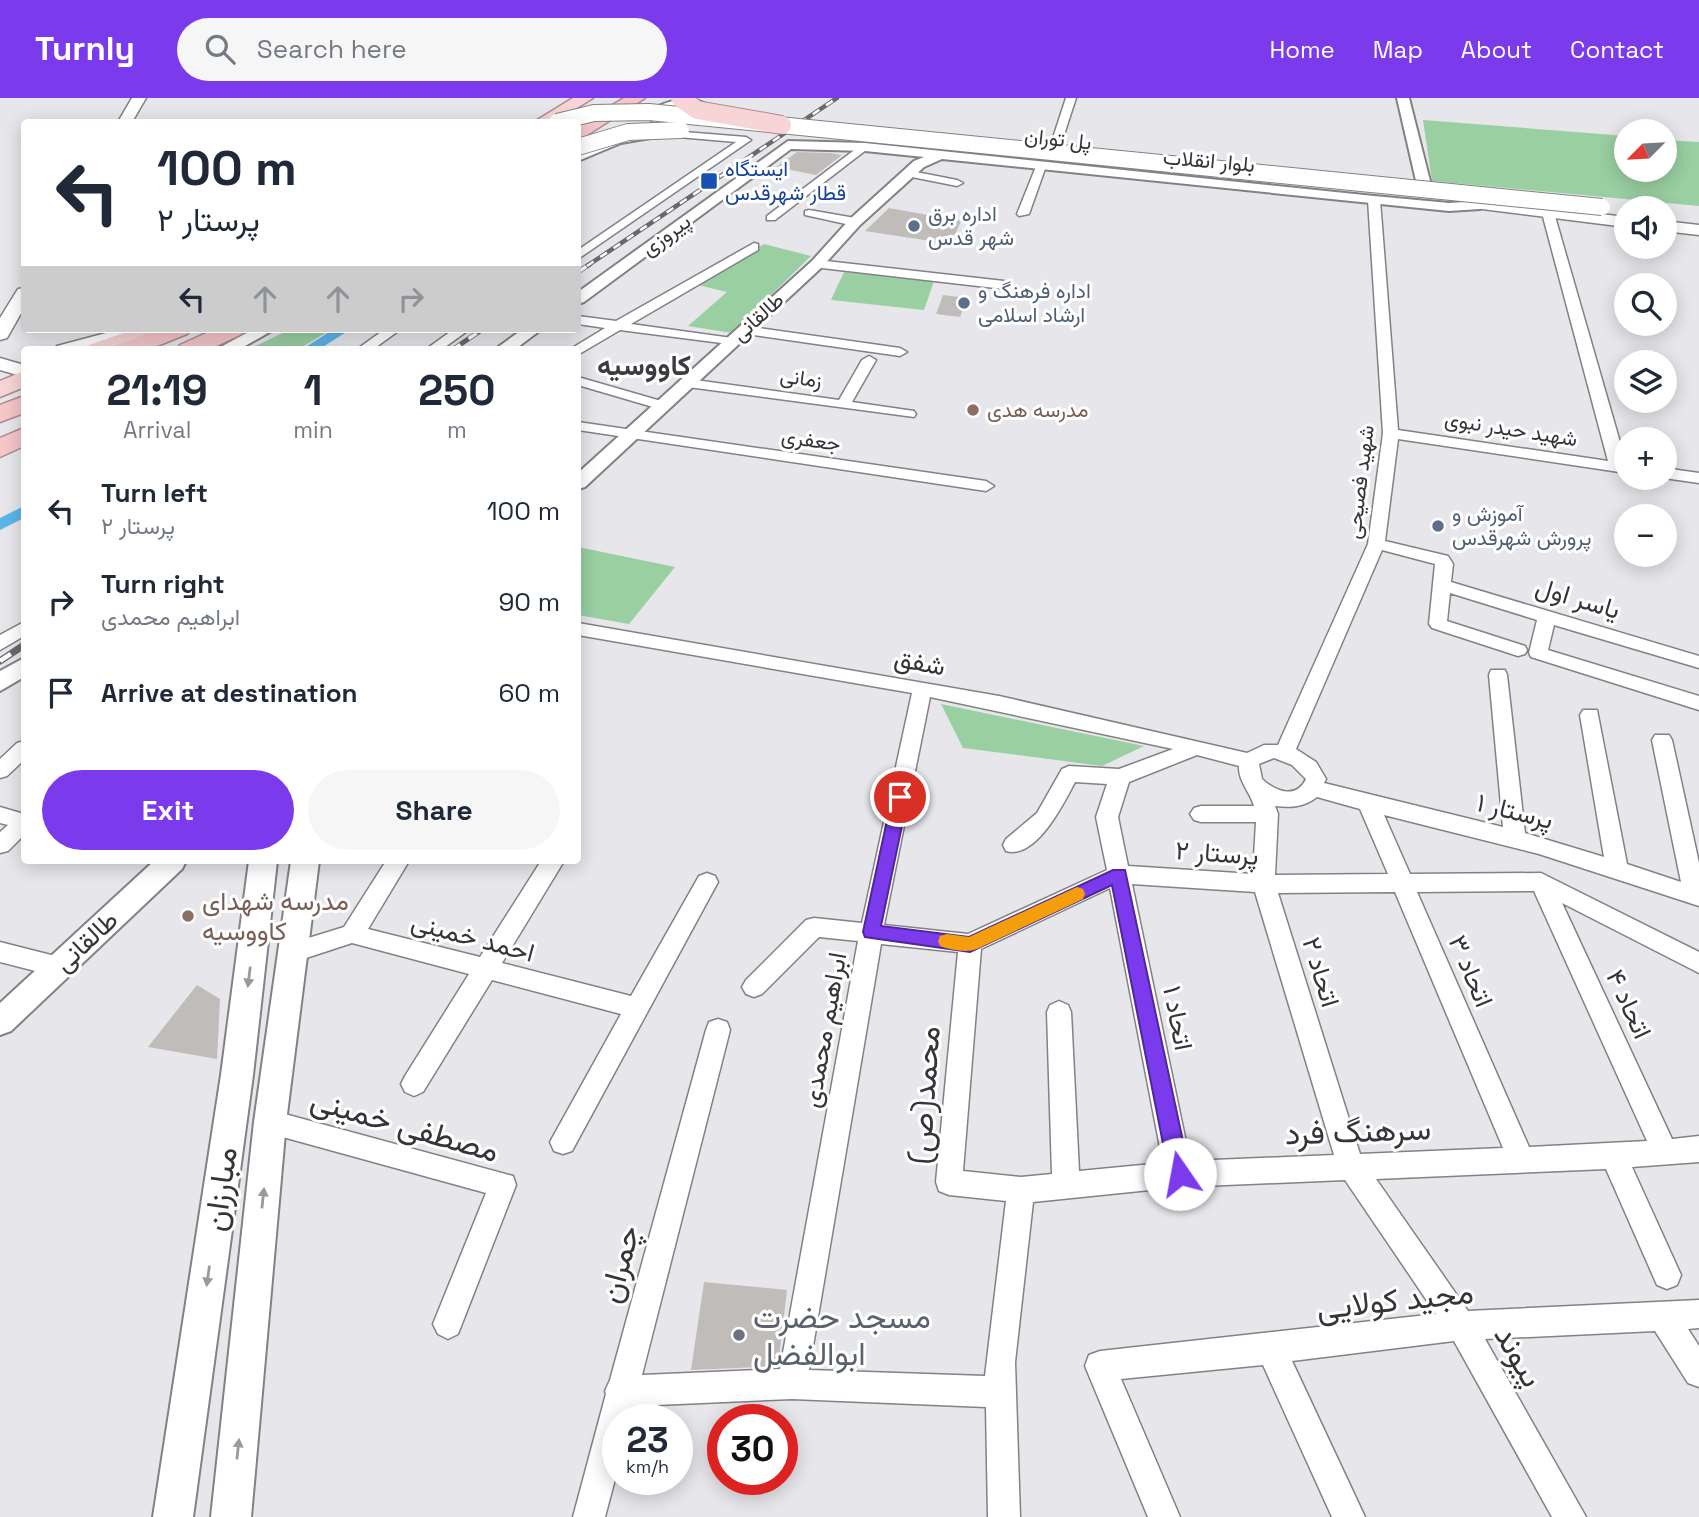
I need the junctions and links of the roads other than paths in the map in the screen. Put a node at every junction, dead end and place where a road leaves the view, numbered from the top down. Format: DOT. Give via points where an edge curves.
graph roads {
  1 [pos="139,98"];
  2 [pos="610,98"];
  3 [pos="621,98"];
  4 [pos="636,98"];
  5 [pos="656,98"];
  6 [pos="1071,98"];
  7 [pos="1403,98"];
  8 [pos="682,100"];
  9 [pos="589,102"];
  10 [pos="653,115"];
  11 [pos="127,119"];
  12 [pos="550,119"];
  13 [pos="569,119"];
  14 [pos="570,119"];
  15 [pos="779,120"];
  16 [pos="814,123"];
  17 [pos="587,132"];
  18 [pos="657,132"];
  19 [pos="929,137"];
  20 [pos="746,140"];
  21 [pos="581,145"];
  22 [pos="788,145"];
  23 [pos="869,145"];
  24 [pos="1054,150"];
  25 [pos="581,155"];
  26 [pos="1106,156"];
  27 [pos="923,162"];
  28 [pos="1041,166"];
  29 [pos="1103,173"];
  30 [pos="957,183"];
  31 [pos="1424,185"];
  32 [pos="1374,200"];
  33 [pos="1480,205"];
  34 [pos="1602,207"];
  35 [pos="1614,208"];
  36 [pos="809,213"];
  37 [pos="1548,213"];
  38 [pos="1023,214"];
  39 [pos="771,218"];
  40 [pos="1677,219"];
  41 [pos="1614,221"];
  42 [pos="855,222"];
  43 [pos="1677,227"];
  44 [pos="1698,228"];
  45 [pos="754,247"];
  46 [pos="581,253"];
  47 [pos="817,264"];
  48 [pos="1004,285"];
  49 [pos="581,297"];
  50 [pos="21,298"];
  51 [pos="581,320"];
  52 [pos="618,326"];
  53 [pos="169,333"];
  54 [pos="225,333"];
  55 [pos="259,333"];
  56 [pos="388,333"];
  57 [pos="457,333"];
  58 [pos="528,333"];
  59 [pos="0,334"];
  60 [pos="149,335"];
  61 [pos="738,336"];
  62 [pos="86,346"];
  63 [pos="111,346"];
  64 [pos="121,346"];
  65 [pos="136,346"];
  66 [pos="198,346"];
  67 [pos="235,346"];
  68 [pos="369,346"];
  69 [pos="438,346"];
  70 [pos="509,346"];
  71 [pos="581,347"];
  72 [pos="900,352"];
  73 [pos="21,356"];
  74 [pos="0,358"];
  75 [pos="869,360"];
  76 [pos="0,365"];
  77 [pos="21,370"];
  78 [pos="21,380"];
  79 [pos="688,383"];
  80 [pos="581,385"];
  81 [pos="0,390"];
  82 [pos="21,392"];
  83 [pos="0,401"];
  84 [pos="21,405"];
  85 [pos="843,405"];
  86 [pos="663,406"];
  87 [pos="0,414"];
  88 [pos="909,414"];
  89 [pos="21,423"];
  90 [pos="581,427"];
  91 [pos="0,432"];
  92 [pos="1391,433"];
  93 [pos="629,435"];
  94 [pos="21,438"];
  95 [pos="1614,440"];
  96 [pos="0,449"];
  97 [pos="1614,466"];
  98 [pos="1677,475"];
  99 [pos="1699,478"];
  100 [pos="581,480"];
  101 [pos="986,486"];
  102 [pos="1376,544"];
  103 [pos="1441,585"];
  104 [pos="1547,616"];
  105 [pos="21,630"];
  106 [pos="581,630"];
  107 [pos="0,644"];
  108 [pos="1518,650"];
  109 [pos="1699,662"];
  110 [pos="1498,676"];
  111 [pos="922,688"];
  112 [pos="1699,703"];
  113 [pos="1590,715"];
  114 [pos="1662,740"];
  115 [pos="1197,747"];
  116 [pos="21,751"];
  117 [pos="1285,752"];
  118 [pos="1249,761"];
  119 [pos="0,771"];
  120 [pos="1120,777"];
  121 [pos="1314,788"];
  122 [pos="1260,791"];
  123 [pos="1369,805"];
  124 [pos="1201,814"];
  125 [pos="1267,814"];
  126 [pos="0,815"];
  127 [pos="21,821"];
  128 [pos="21,825"];
  129 [pos="1515,838"];
  130 [pos="0,845"];
  131 [pos="1014,845"];
  132 [pos="169,864"];
  133 [pos="263,864"];
  134 [pos="305,864"];
  135 [pos="396,864"];
  136 [pos="551,864"];
  137 [pos="1617,868"];
  138 [pos="1119,874"];
  139 [pos="1541,881"];
  140 [pos="706,882"];
  141 [pos="1264,884"];
  142 [pos="1404,884"];
  143 [pos="1697,896"];
  144 [pos="871,932"];
  145 [pos="352,934"];
  146 [pos="970,944"];
  147 [pos="0,952"];
  148 [pos="294,952"];
  149 [pos="1695,965"];
  150 [pos="58,967"];
  151 [pos="485,970"];
  152 [pos="754,987"];
  153 [pos="638,1008"];
  154 [pos="1059,1012"];
  155 [pos="0,1022"];
  156 [pos="718,1030"];
  157 [pos="414,1084"];
  158 [pos="270,1122"];
  159 [pos="563,1142"];
  160 [pos="1699,1149"];
  161 [pos="1664,1150"];
  162 [pos="1614,1156"];
  163 [pos="1521,1160"];
  164 [pos="1351,1166"];
  165 [pos="1180,1174"];
  166 [pos="1066,1185"];
  167 [pos="1021,1190"];
  168 [pos="1667,1275"];
  169 [pos="1699,1314"];
  170 [pos="1662,1316"];
  171 [pos="448,1324"];
  172 [pos="1461,1326"];
  173 [pos="1271,1349"];
  174 [pos="1699,1371"];
  175 [pos="792,1384"];
  176 [pos="620,1391"];
  177 [pos="1001,1392"];
  178 [pos="173,1517"];
  179 [pos="231,1517"];
  180 [pos="589,1517"];
  181 [pos="1004,1517"];
  182 [pos="1164,1517"];
  183 [pos="1349,1517"];
  184 [pos="1570,1517"];
  1 -- 11 [label="main road"];
  2 -- 9 [label="highway"];
  3 -- 23 [label="main road, پل توران, bridge" via="634,111 656,118"];
  4 -- 17 [label="highway"];
  5 -- 17 [label="street"];
  6 -- 24 [label="street"];
  7 -- 31 [label="street"];
  8 -- 10 [label="street"];
  8 -- 15 [label="main road, پل توران, bridge" via="697,110"];
  9 -- 12 [label="main road"];
  9 -- 13 [label="highway"];
  10 -- 17 [label="street"];
  10 -- 18 [label="street" via="663,124"];
  10 -- 20 [label="street" via="757,131"];
  14 -- 15 [label="main road, پل توران, bridge" via="603,111 639,110"];
  15 -- 34 [label="main road, پل توران, bridge"];
  16 -- 19 [label="street, بلوار انقلاب"];
  18 -- 20 [label="street"];
  18 -- 25 [label="street" via="598,145"];
  19 -- 24 [label="street, بلوار انقلاب"];
  19 -- 27 [label="street"];
  20 -- 46 [label="street"];
  21 -- 23 [label="main road, bridge" via="620,134 669,129"];
  22 -- 23 [label="street, بلوار انقلاب"];
  22 -- 49 [label="street, پیروزی"];
  23 -- 27 [label="street, بلوار انقلاب" via="905,152"];
  23 -- 33 [label="main road, پل توران"];
  23 -- 39 [label="street"];
  24 -- 26 [label="street, بلوار انقلاب"];
  26 -- 29 [label="street"];
  26 -- 31 [label="street, بلوار انقلاب"];
  27 -- 28 [label="street, بلوار انقلاب"];
  27 -- 30 [label="street"];
  27 -- 42 [label="street, طالقانی"];
  28 -- 29 [label="street, بلوار انقلاب"];
  28 -- 38 [label="street"];
  29 -- 32 [label="street, بلوار انقلاب"];
  31 -- 34 [label="street, بلوار انقلاب"];
  32 -- 33 [label="street, بلوار انقلاب"];
  32 -- 92 [label="street, شهید فصیحی"];
  33 -- 37 [label="main road, بلوار انقلاب"];
  34 -- 35 [label="main road, بلوار انقلاب"];
  36 -- 42 [label="street"];
  37 -- 41 [label="main road, بلوار انقلاب"];
  37 -- 95 [label="street"];
  40 -- 44 [label="main road"];
  42 -- 47 [label="street, طالقانی"];
  43 -- 44 [label="main road"];
  45 -- 52 [label="street"];
  47 -- 48 [label="street"];
  47 -- 61 [label="street, طالقانی"];
  50 -- 59 [label="main road"];
  51 -- 52 [label="street"];
  52 -- 61 [label="street"];
  52 -- 71 [label="street"];
  53 -- 65 [label="highway"];
  54 -- 66 [label="highway"];
  55 -- 67 [label="street"];
  56 -- 68 [label="street"];
  57 -- 69 [label="street"];
  58 -- 70 [label="street"];
  60 -- 62 [label="main road"];
  60 -- 63 [label="main road"];
  60 -- 64 [label="main road"];
  61 -- 72 [label="street"];
  61 -- 79 [label="street, طالقانی"];
  73 -- 74 [label="main road"];
  75 -- 85 [label="street"];
  76 -- 77 [label="main road"];
  78 -- 81 [label="main road"];
  79 -- 85 [label="street, زمانی"];
  79 -- 86 [label="street, طالقانی"];
  80 -- 86 [label="street"];
  82 -- 83 [label="highway"];
  84 -- 87 [label="highway"];
  85 -- 88 [label="street, زمانی"];
  86 -- 93 [label="street, طالقانی"];
  89 -- 91 [label="highway"];
  90 -- 93 [label="street, جعفری"];
  92 -- 97 [label="street, شهید حیدر نبوی"];
  92 -- 102 [label="street, شهید فصیحی"];
  93 -- 100 [label="street, طالقانی"];
  93 -- 101 [label="street, جعفری"];
  94 -- 96 [label="highway"];
  98 -- 99 [label="street"];
  102 -- 103 [label="street" via="1442,560"];
  102 -- 117 [label="street, شهید فصیحی"];
  103 -- 104 [label="street, یاسر اول"];
  103 -- 108 [label="street" via="1438,624"];
  104 -- 109 [label="street, یاسر اول"];
  104 -- 112 [label="street" via="1538,653"];
  105 -- 107 [label="street"];
  106 -- 111 [label="street, شفق"];
  110 -- 129 [label="street"];
  111 -- 115 [label="street, شفق"];
  111 -- 144 [label="street, ابراهیم محمدی"];
  113 -- 137 [label="street"];
  114 -- 143 [label="street"];
  115 -- 118 [label="street, شفق"];
  115 -- 120 [label="street"];
  116 -- 119 [label="street"];
  117 -- 118 [label="street" via="1264,752"];
  117 -- 121 [label="street" via="1313,771"];
  118 -- 122 [label="street" via="1248,776"];
  120 -- 131 [label="street" via="1069,774 1045,819"];
  120 -- 138 [label="street, اتحاد ۱" via="1107,817"];
  121 -- 122 [label="street" via="1303,798 1292,800"];
  121 -- 123 [label="street, پرستار ۱"];
  122 -- 125 [label="street, اتحاد ۲"];
  123 -- 129 [label="street, پرستار ۱"];
  123 -- 142 [label="street, اتحاد ۳"];
  124 -- 125 [label="street"];
  125 -- 141 [label="street, اتحاد ۲"];
  126 -- 127 [label="street"];
  128 -- 130 [label="street"];
  129 -- 137 [label="street, پرستار ۱"];
  132 -- 150 [label="street, طالقانی"];
  133 -- 178 [label="street, مبارزان, one-way"];
  134 -- 148 [label="street, مبارزان"];
  135 -- 145 [label="street"];
  136 -- 151 [label="street"];
  137 -- 143 [label="street, پرستار ۱"];
  138 -- 141 [label="street, پرستار ۲"];
  138 -- 146 [label="street, پرستار ۲"];
  138 -- 165 [label="street, اتحاد ۱"];
  139 -- 142 [label="street, پرستار ۲"];
  139 -- 149 [label="street, پرستار ۲"];
  139 -- 161 [label="street, اتحاد ۴"];
  140 -- 153 [label="street"];
  141 -- 142 [label="street, پرستار ۲"];
  141 -- 164 [label="street, اتحاد ۲"];
  142 -- 163 [label="street, اتحاد ۳"];
  144 -- 146 [label="street"];
  144 -- 152 [label="street" via="814,927"];
  144 -- 175 [label="street, ابراهیم محمدی"];
  145 -- 148 [label="street"];
  145 -- 151 [label="street, احمد خمینی"];
  146 -- 167 [label="street, محمد(ص)" via="949,1182"];
  147 -- 150 [label="street"];
  148 -- 158 [label="street, مبارزان"];
  150 -- 155 [label="street, طالقانی"];
  151 -- 153 [label="street, احمد خمینی"];
  151 -- 157 [label="street"];
  153 -- 159 [label="street"];
  154 -- 166 [label="street"];
  156 -- 176 [label="street, چمران"];
  158 -- 171 [label="street, مصطفی خمینی" via="503,1185"];
  179 -- 158 [label="street, مبارزان, one-way"];
  160 -- 161 [label="street, سرهنگ فرد"];
  161 -- 162 [label="street, سرهنگ فرد"];
  162 -- 163 [label="street, سرهنگ فرد"];
  162 -- 168 [label="street"];
  163 -- 164 [label="street, سرهنگ فرد"];
  164 -- 165 [label="street, سرهنگ فرد"];
  164 -- 172 [label="street, پیوند"];
  165 -- 166 [label="street, سرهنگ فرد"];
  166 -- 167 [label="street, سرهنگ فرد"];
  167 -- 177 [label="street" via="1000,1362"];
  169 -- 170 [label="street, مجید کولایی"];
  170 -- 172 [label="street, مجید کولایی"];
  170 -- 174 [label="street"];
  172 -- 173 [label="street, مجید کولایی"];
  172 -- 184 [label="street, پیوند"];
  173 -- 182 [label="street, مجید کولایی" via="1100,1366"];
  173 -- 183 [label="street"];
  175 -- 176 [label="street"];
  175 -- 177 [label="street"];
  176 -- 180 [label="street, چمران"];
  177 -- 181 [label="street"];
}
